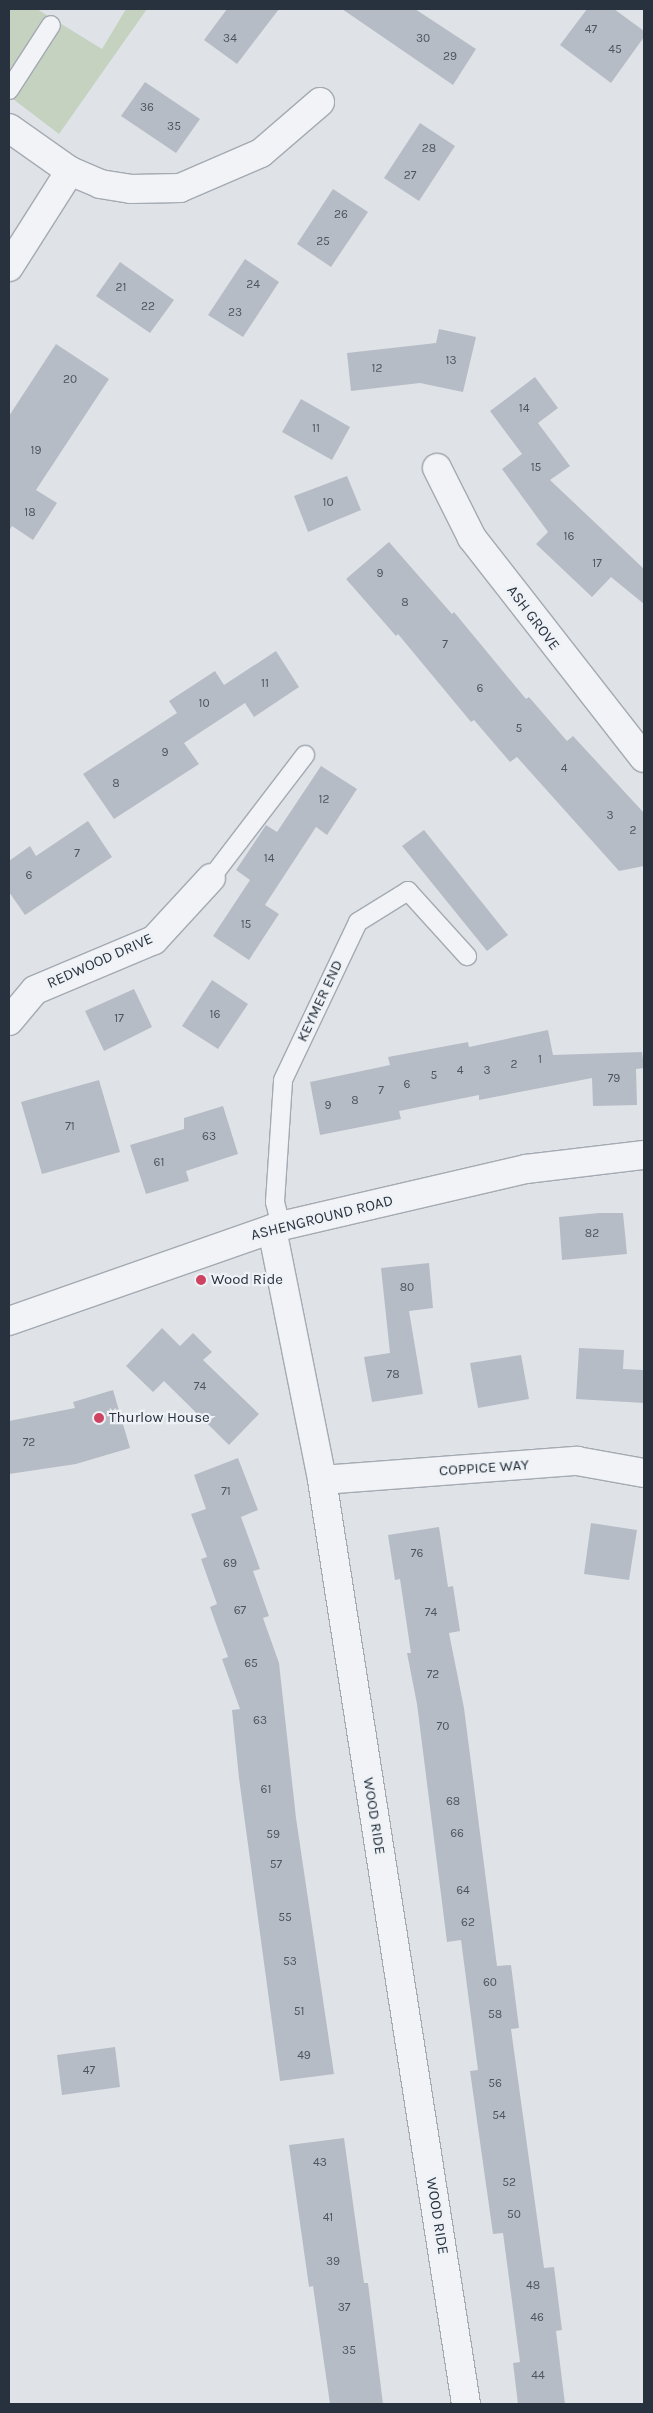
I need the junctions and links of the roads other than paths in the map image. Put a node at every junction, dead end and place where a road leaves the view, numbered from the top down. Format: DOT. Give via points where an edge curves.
graph roads {
  1 [pos="52,25"];
  2 [pos="9,90"];
  3 [pos="320,102"];
  4 [pos="9,128"];
  5 [pos="70,171"];
  6 [pos="9,267"];
  7 [pos="437,468"];
  8 [pos="305,755"];
  9 [pos="644,758"];
  10 [pos="211,878"];
  11 [pos="466,956"];
  12 [pos="9,1022"];
  13 [pos="644,1154"];
  14 [pos="277,1227"];
  15 [pos="9,1320"];
  16 [pos="644,1473"];
  17 [pos="322,1480"];
  18 [pos="466,2404"];
  1 -- 2 [label="lane"];
  3 -- 5 [label="street" via="261,153 180,188 131,189 100,184"];
  4 -- 5 [label="street"];
  5 -- 6 [label="street"];
  7 -- 9 [label="street, ASH GROVE" via="472,538"];
  8 -- 10 [label="lane"];
  10 -- 12 [label="street, REDWOOD DRIVE" via="154,940 35,990"];
  11 -- 14 [label="lane, KEYMER END" via="408,890 358,922 283,1080 274,1202"];
  13 -- 14 [label="street, ASHENGROUND ROAD" via="526,1168"];
  14 -- 15 [label="street, ASHENGROUND ROAD"];
  14 -- 17 [label="street, WOOD RIDE"];
  16 -- 17 [label="street, COPPICE WAY" via="577,1461"];
  17 -- 18 [label="street, WOOD RIDE"];
}
